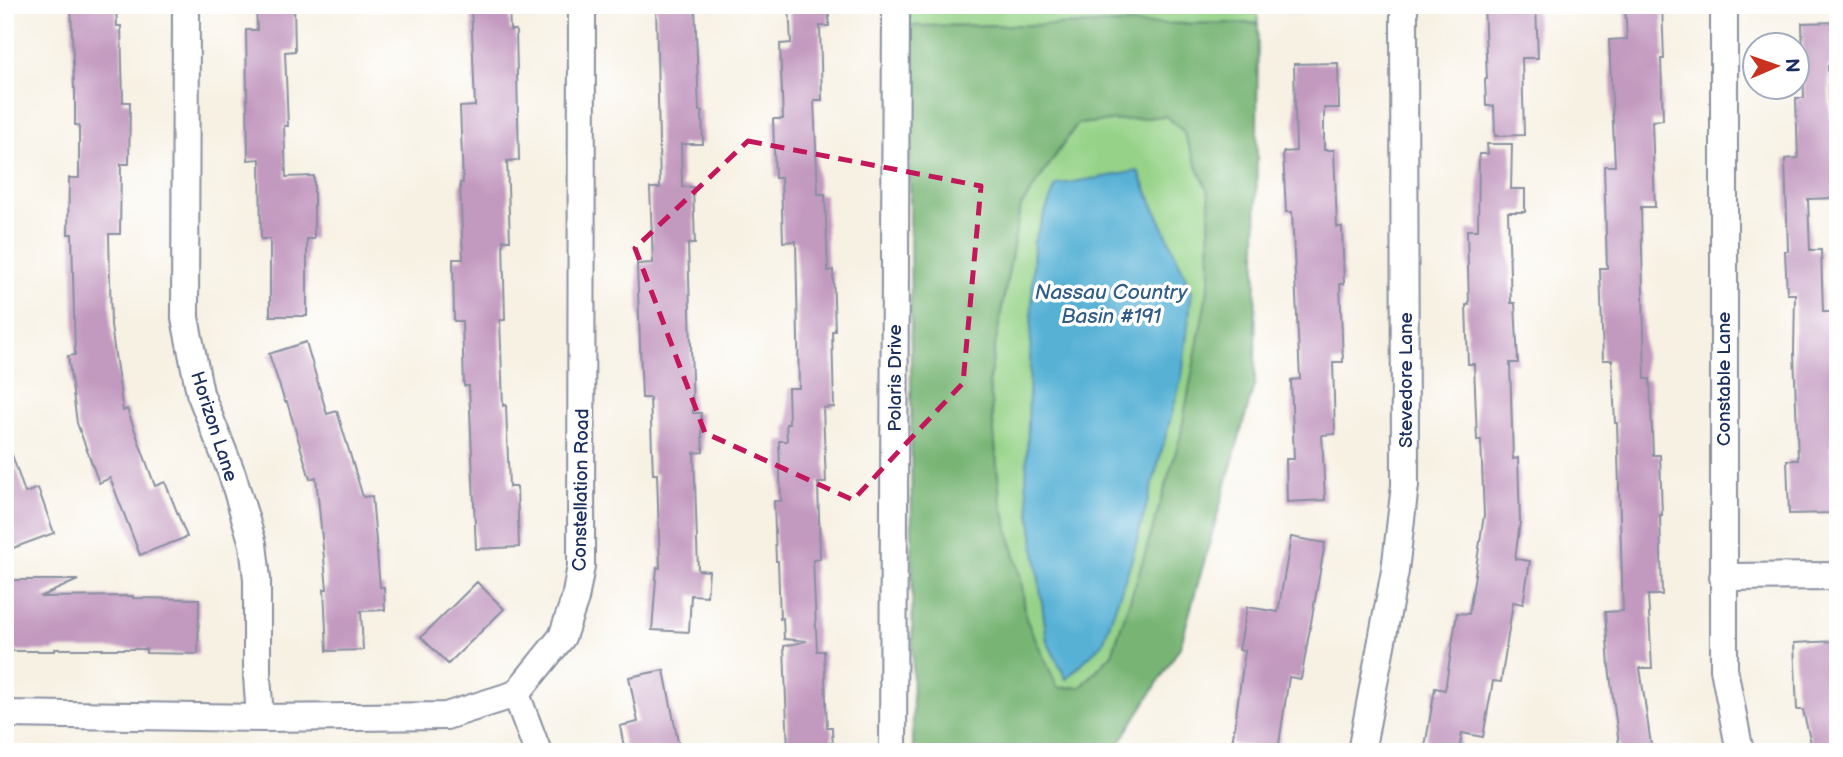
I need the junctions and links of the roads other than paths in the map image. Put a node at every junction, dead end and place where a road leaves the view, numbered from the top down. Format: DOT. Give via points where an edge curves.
graph roads {
  1 [pos="186,5"];
  2 [pos="582,5"];
  3 [pos="895,5"];
  4 [pos="1404,5"];
  5 [pos="1724,5"];
  6 [pos="1838,576"];
  7 [pos="1723,577"];
  8 [pos="516,694"];
  9 [pos="5,714"];
  10 [pos="260,718"];
  11 [pos="538,752"];
  12 [pos="893,752"];
  13 [pos="1361,752"];
  14 [pos="1740,752"];
  1 -- 10 [label="street, Horizon Lane" via="185,318 200,393 253,544"];
  2 -- 8 [label="street, Constellation Road" via="581,566 576,599 562,637"];
  3 -- 12 [label="street, Polaris Drive"];
  4 -- 13 [label="street, Stevedore Lane" via="1405,485 1395,571"];
  5 -- 7 [label="street, Constable Lane"];
  6 -- 7 [label="street"];
  7 -- 14 [label="street, Constable Lane" via="1724,669"];
  8 -- 10 [label="street" via="446,716"];
  8 -- 11 [label="street"];
  9 -- 10 [label="street"];
}
